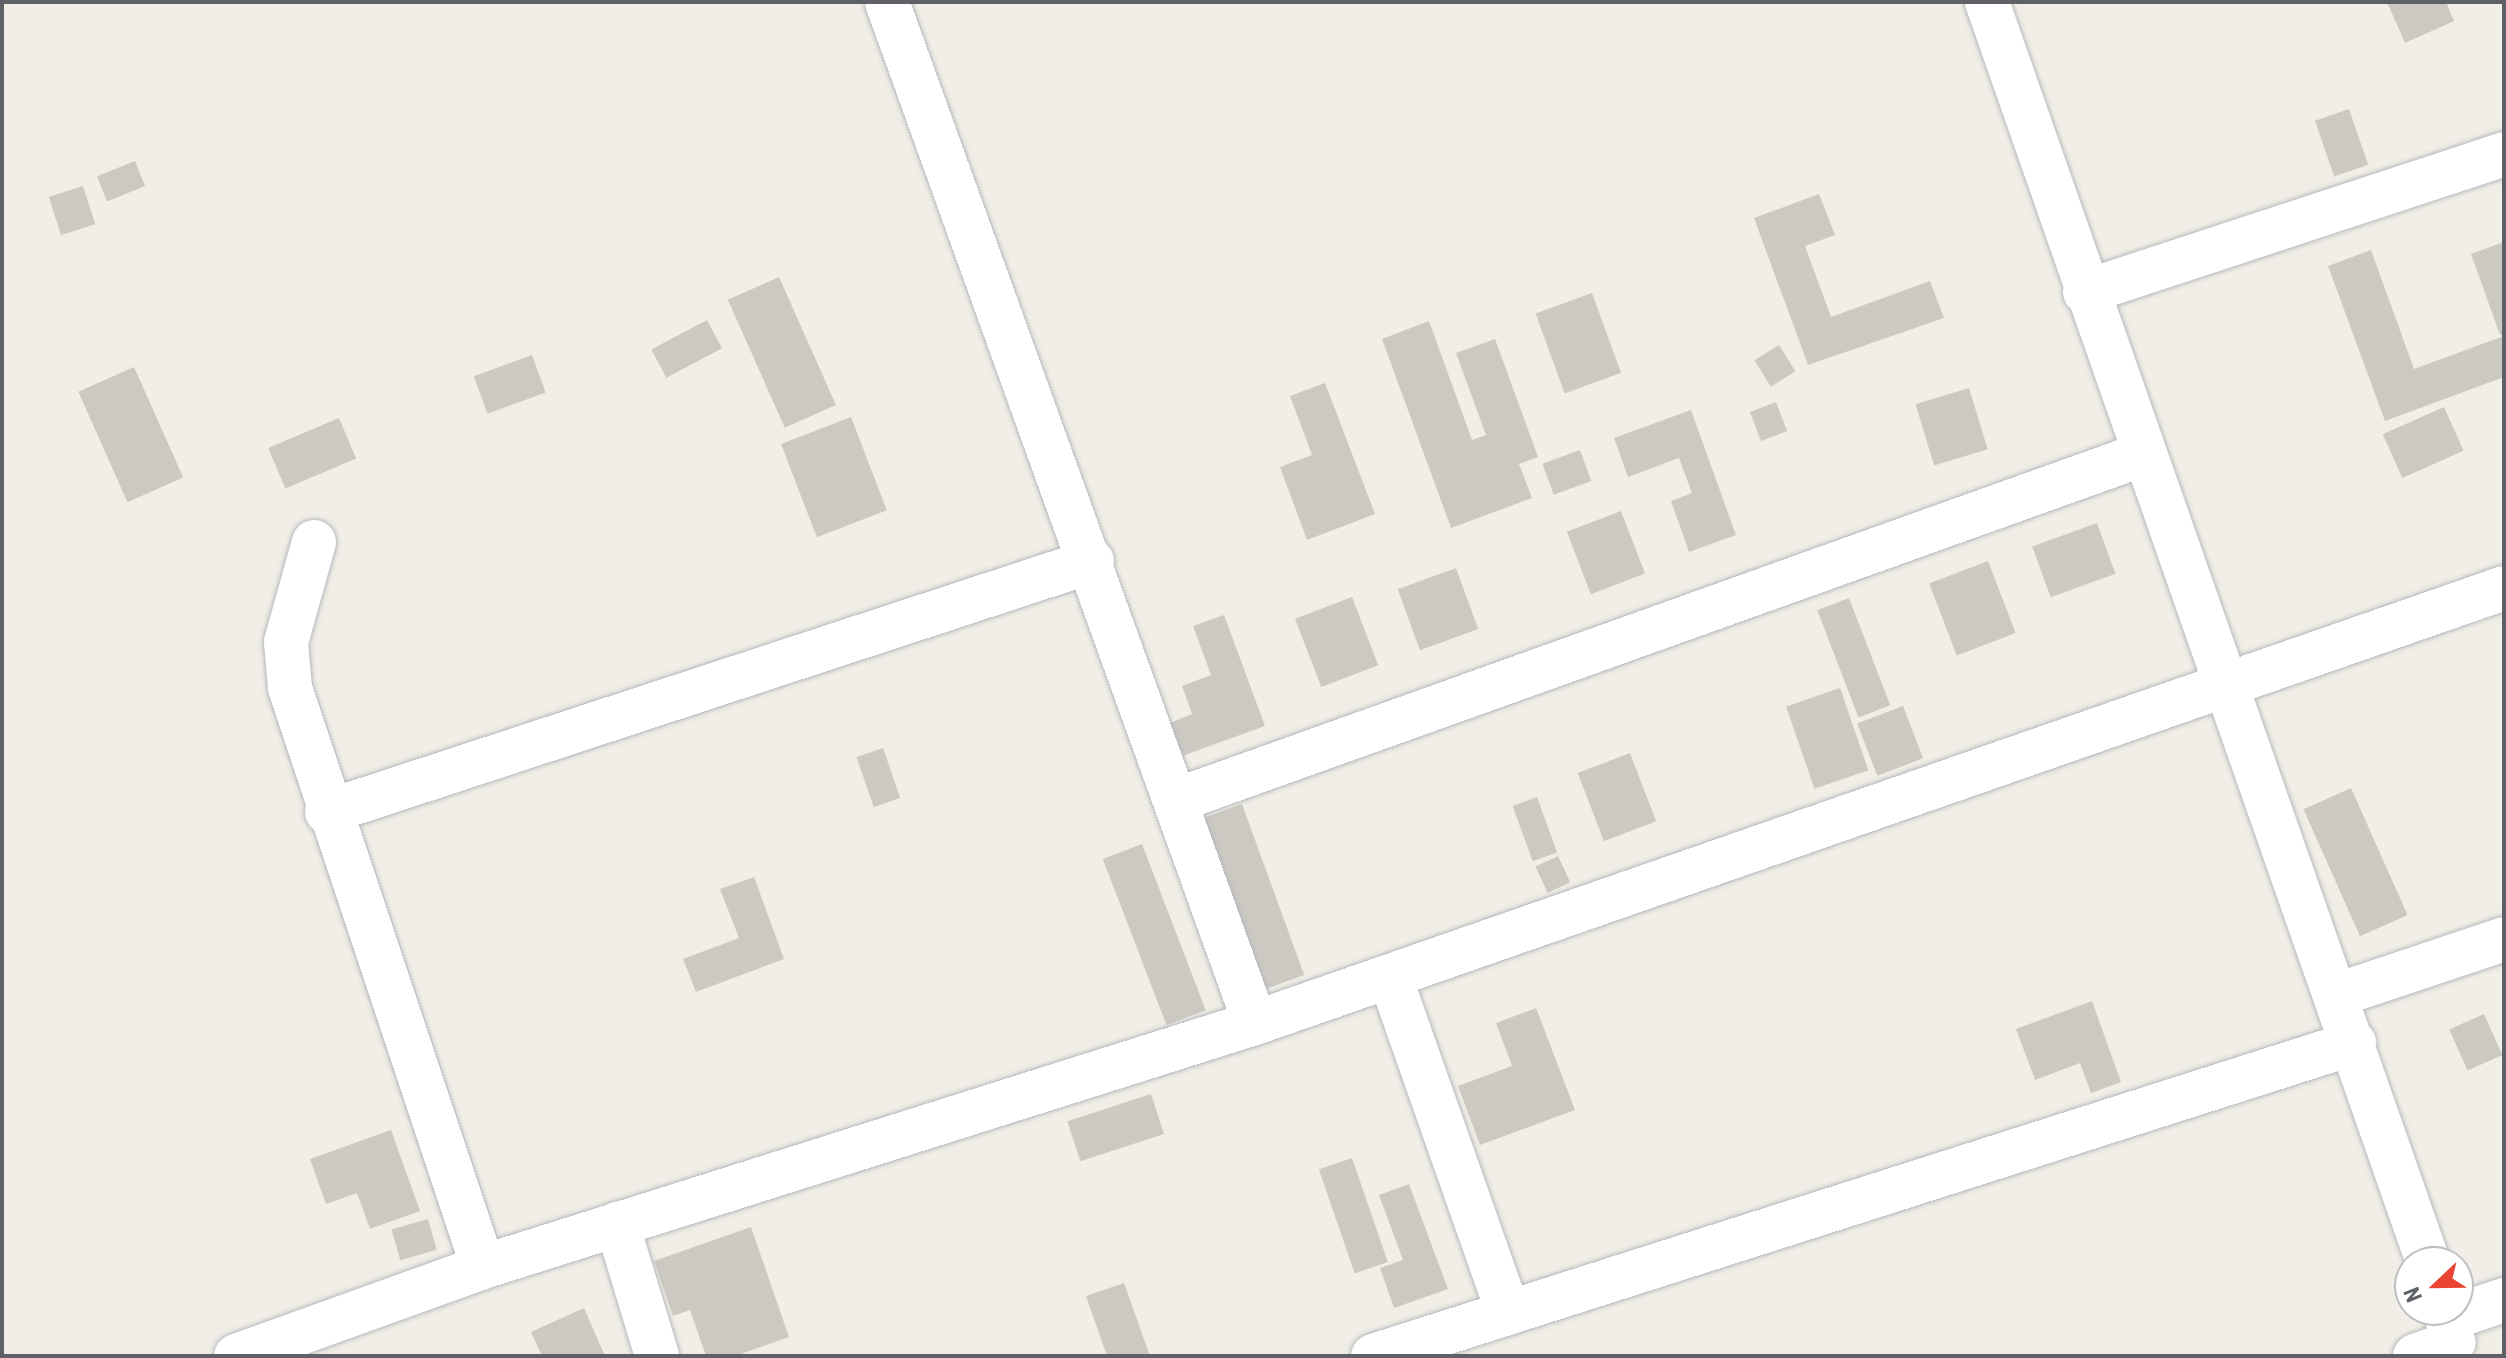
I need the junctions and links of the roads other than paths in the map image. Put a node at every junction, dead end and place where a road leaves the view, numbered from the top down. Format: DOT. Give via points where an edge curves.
graph roads {
  1 [pos="887,2"];
  2 [pos="1987,2"];
  3 [pos="2504,154"];
  4 [pos="2085,292"];
  5 [pos="2144,454"];
  6 [pos="314,542"];
  7 [pos="1092,561"];
  8 [pos="2504,588"];
  9 [pos="2228,687"];
  10 [pos="1177,800"];
  11 [pos="327,812"];
  12 [pos="2504,939"];
  13 [pos="1390,977"];
  14 [pos="2337,995"];
  15 [pos="1255,1023"];
  16 [pos="2354,1043"];
  17 [pos="617,1224"];
  18 [pos="2423,1246"];
  19 [pos="483,1267"];
  20 [pos="2504,1300"];
  21 [pos="1508,1313"];
  22 [pos="2444,1337"];
  23 [pos="236,1356"];
  24 [pos="657,1356"];
  25 [pos="1373,1356"];
  1 -- 7 [label="street"];
  2 -- 4 [label="street"];
  3 -- 4 [label="street"];
  4 -- 5 [label="street"];
  5 -- 9 [label="street"];
  5 -- 10 [label="street"];
  6 -- 11 [label="street" via="286,642 290,688"];
  7 -- 10 [label="street"];
  7 -- 11 [label="street"];
  8 -- 9 [label="street"];
  9 -- 13 [label="street"];
  9 -- 14 [label="street"];
  10 -- 15 [label="street"];
  11 -- 19 [label="street"];
  12 -- 14 [label="street"];
  13 -- 15 [label="street"];
  13 -- 21 [label="street"];
  14 -- 16 [label="street"];
  15 -- 17 [label="street"];
  16 -- 18 [label="street"];
  16 -- 21 [label="street"];
  17 -- 19 [label="street"];
  17 -- 24 [label="street"];
  19 -- 23 [label="street"];
  20 -- 22 [label="street"];
  21 -- 25 [label="street"];
}
